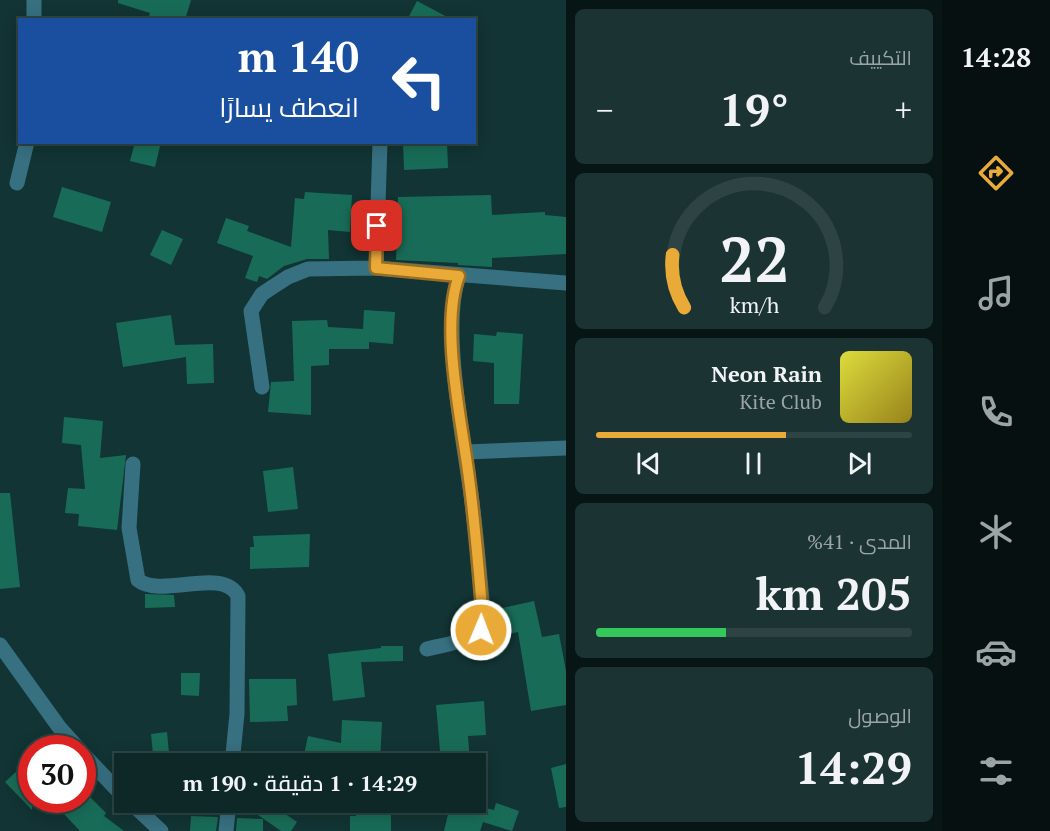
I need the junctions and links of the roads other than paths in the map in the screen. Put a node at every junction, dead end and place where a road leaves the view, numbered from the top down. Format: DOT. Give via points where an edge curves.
graph roads {
  1 [pos="34,0"];
  2 [pos="34,18"];
  3 [pos="27,144"];
  4 [pos="380,144"];
  5 [pos="17,183"];
  6 [pos="376,268"];
  7 [pos="459,276"];
  8 [pos="566,283"];
  9 [pos="262,387"];
  10 [pos="566,448"];
  11 [pos="466,452"];
  12 [pos="133,464"];
  13 [pos="0,645"];
  14 [pos="427,649"];
  15 [pos="66,735"];
  16 [pos="233,753"];
  17 [pos="96,768"];
  18 [pos="114,787"];
  19 [pos="142,813"];
  20 [pos="228,813"];
  21 [pos="161,831"];
  22 [pos="226,831"];
  1 -- 2 [label="street"];
  3 -- 5 [label="street"];
  4 -- 6 [label="street"];
  6 -- 7 [label="street"];
  6 -- 9 [label="street" via="309,269 262,294 251,311"];
  7 -- 8 [label="street"];
  7 -- 11 [label="street" via="452,310 455,373"];
  10 -- 11 [label="street"];
  11 -- 14 [label="street" via="483,621 481,630 473,636"];
  12 -- 16 [label="street" via="129,528 138,580 150,585 222,584 238,596"];
  13 -- 15 [label="street"];
  17 -- 18 [label="street"];
  19 -- 21 [label="street"];
  20 -- 22 [label="street"];
}
